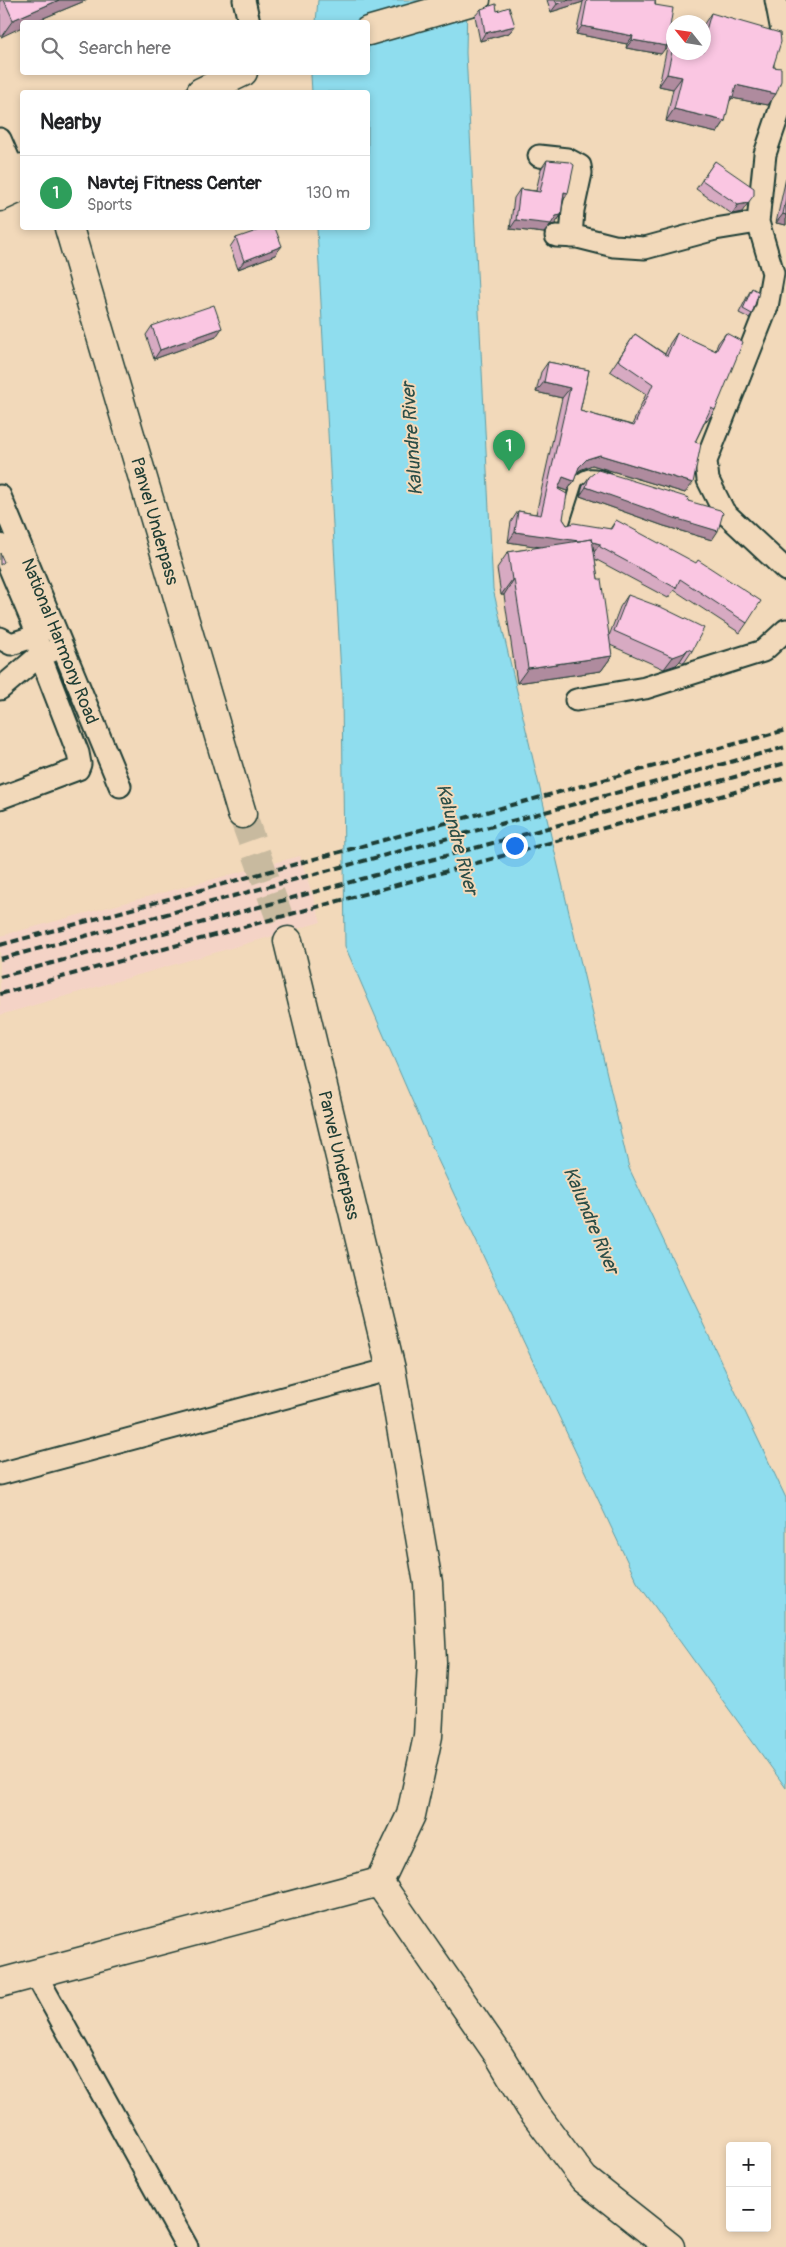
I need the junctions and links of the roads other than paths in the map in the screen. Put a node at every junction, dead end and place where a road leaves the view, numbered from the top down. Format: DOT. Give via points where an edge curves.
graph roads {
  1 [pos="244,0"];
  2 [pos="475,0"];
  3 [pos="776,0"];
  4 [pos="249,20"];
  5 [pos="370,30"];
  6 [pos="237,75"];
  7 [pos="205,90"];
  8 [pos="0,139"];
  9 [pos="539,156"];
  10 [pos="14,175"];
  11 [pos="0,197"];
  12 [pos="758,222"];
  13 [pos="69,230"];
  14 [pos="780,280"];
  15 [pos="620,481"];
  16 [pos="0,496"];
  17 [pos="562,528"];
  18 [pos="0,545"];
  19 [pos="786,570"];
  20 [pos="7,584"];
  21 [pos="786,630"];
  22 [pos="0,638"];
  23 [pos="38,645"];
  24 [pos="62,646"];
  25 [pos="0,688"];
  26 [pos="576,700"];
  27 [pos="102,743"];
  28 [pos="78,753"];
  29 [pos="120,786"];
  30 [pos="0,798"];
  31 [pos="242,814"];
  32 [pos="288,941"];
  33 [pos="391,1369"];
  34 [pos="0,1474"];
  35 [pos="379,1882"];
  36 [pos="35,1973"];
  37 [pos="0,1983"];
  38 [pos="188,2247"];
  39 [pos="670,2247"];
  1 -- 4 [label="street"];
  2 -- 5 [label="main road"];
  3 -- 12 [label="street" via="785,47 785,95 765,154"];
  6 -- 7 [label="main road"];
  8 -- 10 [label="street"];
  9 -- 12 [label="street" via="567,159 580,166 573,210 564,236 614,246 645,248 715,229"];
  10 -- 11 [label="main road"];
  12 -- 14 [label="street"];
  13 -- 31 [label="main road, Panvel Underpass"];
  14 -- 19 [label="street" via="706,461 715,510"];
  15 -- 17 [label="lane" via="591,472 582,476 577,482"];
  16 -- 24 [label="street, National Harmony Road"];
  18 -- 20 [label="street"];
  20 -- 23 [label="street"];
  21 -- 26 [label="street" via="763,651 645,688"];
  22 -- 23 [label="street" via="11,644"];
  23 -- 24 [label="street"];
  23 -- 25 [label="street"];
  23 -- 28 [label="street"];
  24 -- 27 [label="street, National Harmony Road"];
  27 -- 28 [label="street"];
  27 -- 29 [label="street, National Harmony Road"];
  28 -- 30 [label="street" via="78,769"];
  32 -- 33 [label="main road, Panvel Underpass"];
  33 -- 34 [label="street"];
  33 -- 35 [label="main road, Panvel Underpass" via="428,1583 432,1662 428,1736 411,1815"];
  35 -- 36 [label="main road"];
  35 -- 39 [label="main road" via="500,2057 530,2108 584,2179"];
  36 -- 37 [label="main road"];
  36 -- 38 [label="street"];
}
